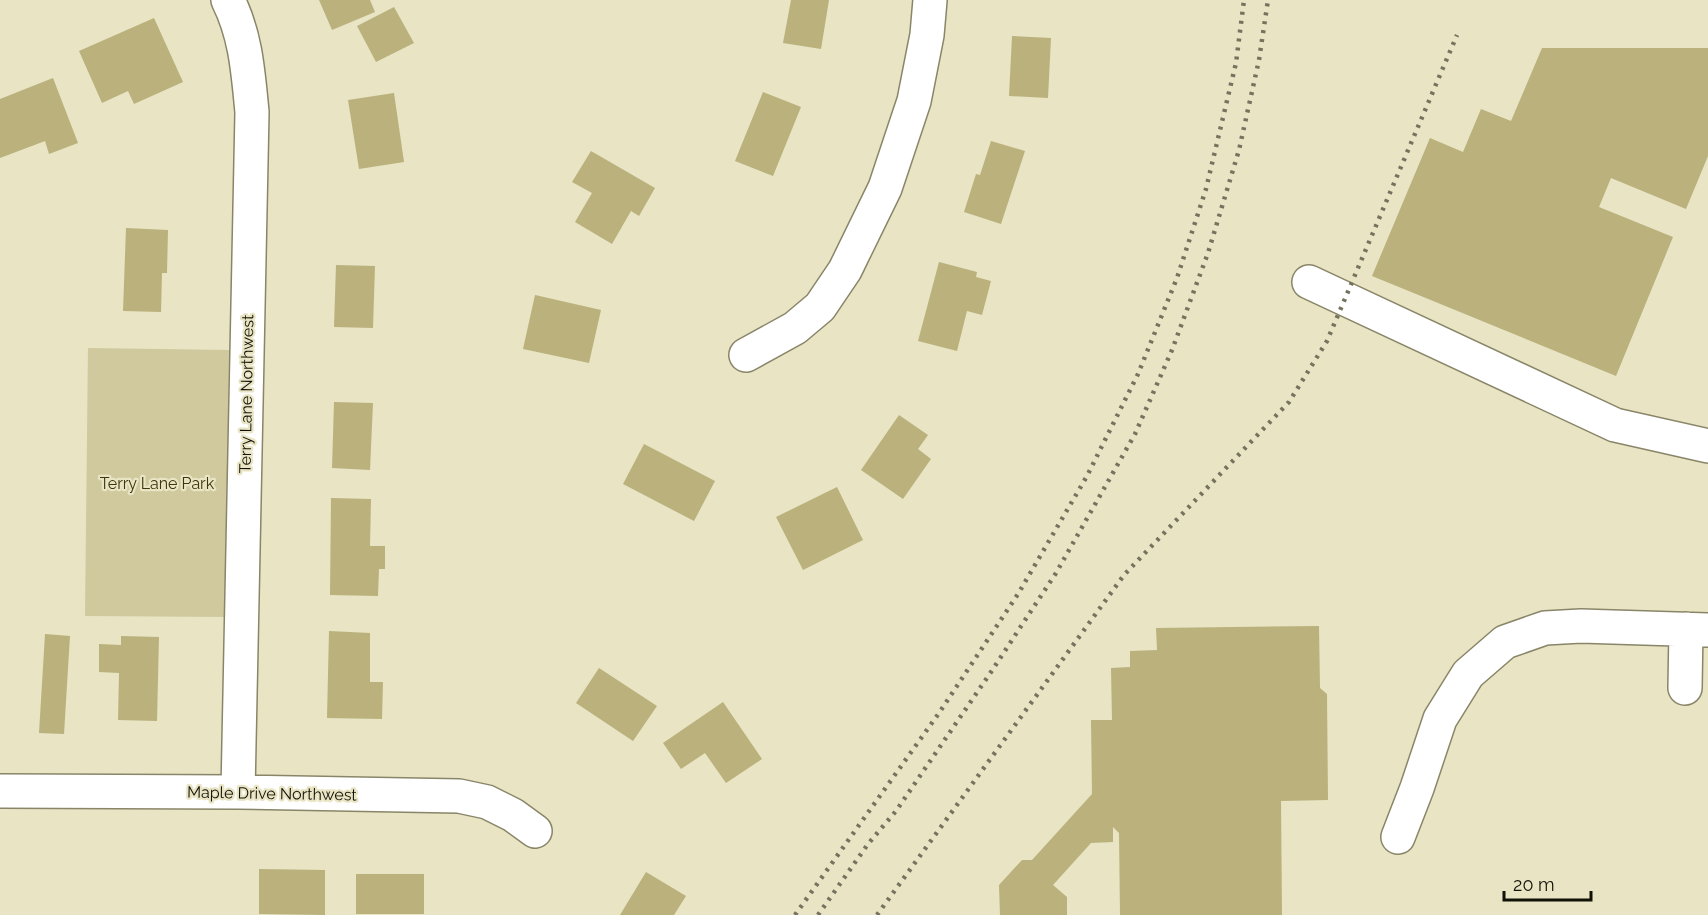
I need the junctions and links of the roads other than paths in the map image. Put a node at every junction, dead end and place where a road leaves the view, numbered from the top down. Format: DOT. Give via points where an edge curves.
graph roads {
  1 [pos="228,0"];
  2 [pos="930,0"];
  3 [pos="1309,282"];
  4 [pos="746,355"];
  5 [pos="1708,447"];
  6 [pos="1697,629"];
  7 [pos="1685,688"];
  8 [pos="0,791"];
  9 [pos="237,792"];
  10 [pos="535,831"];
  11 [pos="1398,837"];
  1 -- 9 [label="street, Terry Lane Northwest" via="241,31 252,112"];
  2 -- 4 [label="street" via="914,101 885,188 846,270 820,307 795,328"];
  3 -- 5 [label="street" via="1615,425"];
  6 -- 7 [label="street"];
  6 -- 11 [label="street" via="1545,628 1505,642 1468,674 1440,719"];
  8 -- 9 [label="street, Maple Drive Northwest"];
  9 -- 10 [label="street, Maple Drive Northwest" via="459,796 487,802"];
}
